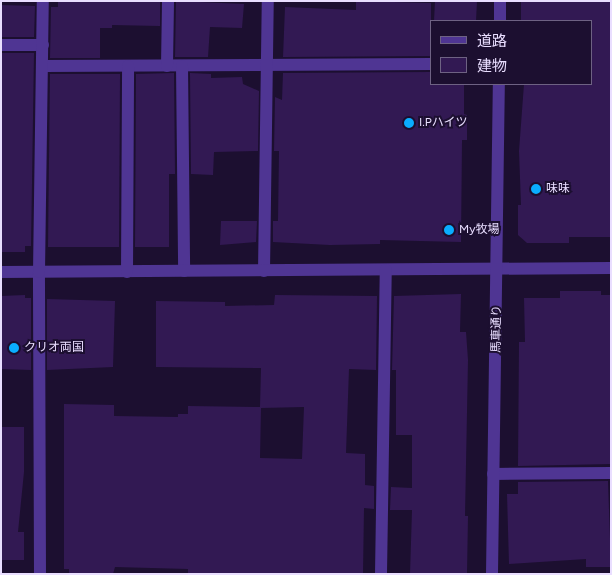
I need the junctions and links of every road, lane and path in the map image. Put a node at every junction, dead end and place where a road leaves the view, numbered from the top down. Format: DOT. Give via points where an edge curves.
graph roads {
  1 [pos="43,1"];
  2 [pos="168,1"];
  3 [pos="268,1"];
  4 [pos="500,1"];
  5 [pos="500,20"];
  6 [pos="1,45"];
  7 [pos="43,45"];
  8 [pos="430,64"];
  9 [pos="267,65"];
  10 [pos="43,66"];
  11 [pos="128,66"];
  12 [pos="167,66"];
  13 [pos="182,66"];
  14 [pos="500,85"];
  15 [pos="611,268"];
  16 [pos="498,269"];
  17 [pos="264,270"];
  18 [pos="386,270"];
  19 [pos="184,271"];
  20 [pos="1,272"];
  21 [pos="39,272"];
  22 [pos="128,272"];
  23 [pos="611,473"];
  24 [pos="493,474"];
  25 [pos="40,574"];
  26 [pos="381,574"];
  27 [pos="492,574"];
  1 -- 7 [label="street"];
  2 -- 12 [label="street"];
  3 -- 9 [label="street"];
  4 -- 5 [label="street"];
  6 -- 7 [label="street"];
  7 -- 10 [label="street"];
  8 -- 9 [label="street"];
  9 -- 13 [label="street"];
  9 -- 17 [label="street"];
  10 -- 11 [label="street"];
  10 -- 21 [label="street"];
  11 -- 12 [label="street"];
  11 -- 22 [label="street"];
  12 -- 13 [label="street"];
  13 -- 19 [label="street"];
  14 -- 16 [label="street, 馬車通り"];
  15 -- 16 [label="street"];
  16 -- 18 [label="street"];
  16 -- 24 [label="street, 馬車通り"];
  17 -- 18 [label="street"];
  17 -- 19 [label="street"];
  18 -- 26 [label="street"];
  19 -- 22 [label="street"];
  20 -- 21 [label="street"];
  21 -- 22 [label="street"];
  21 -- 25 [label="street"];
  23 -- 24 [label="street"];
  24 -- 27 [label="street, 馬車通り"];
}
